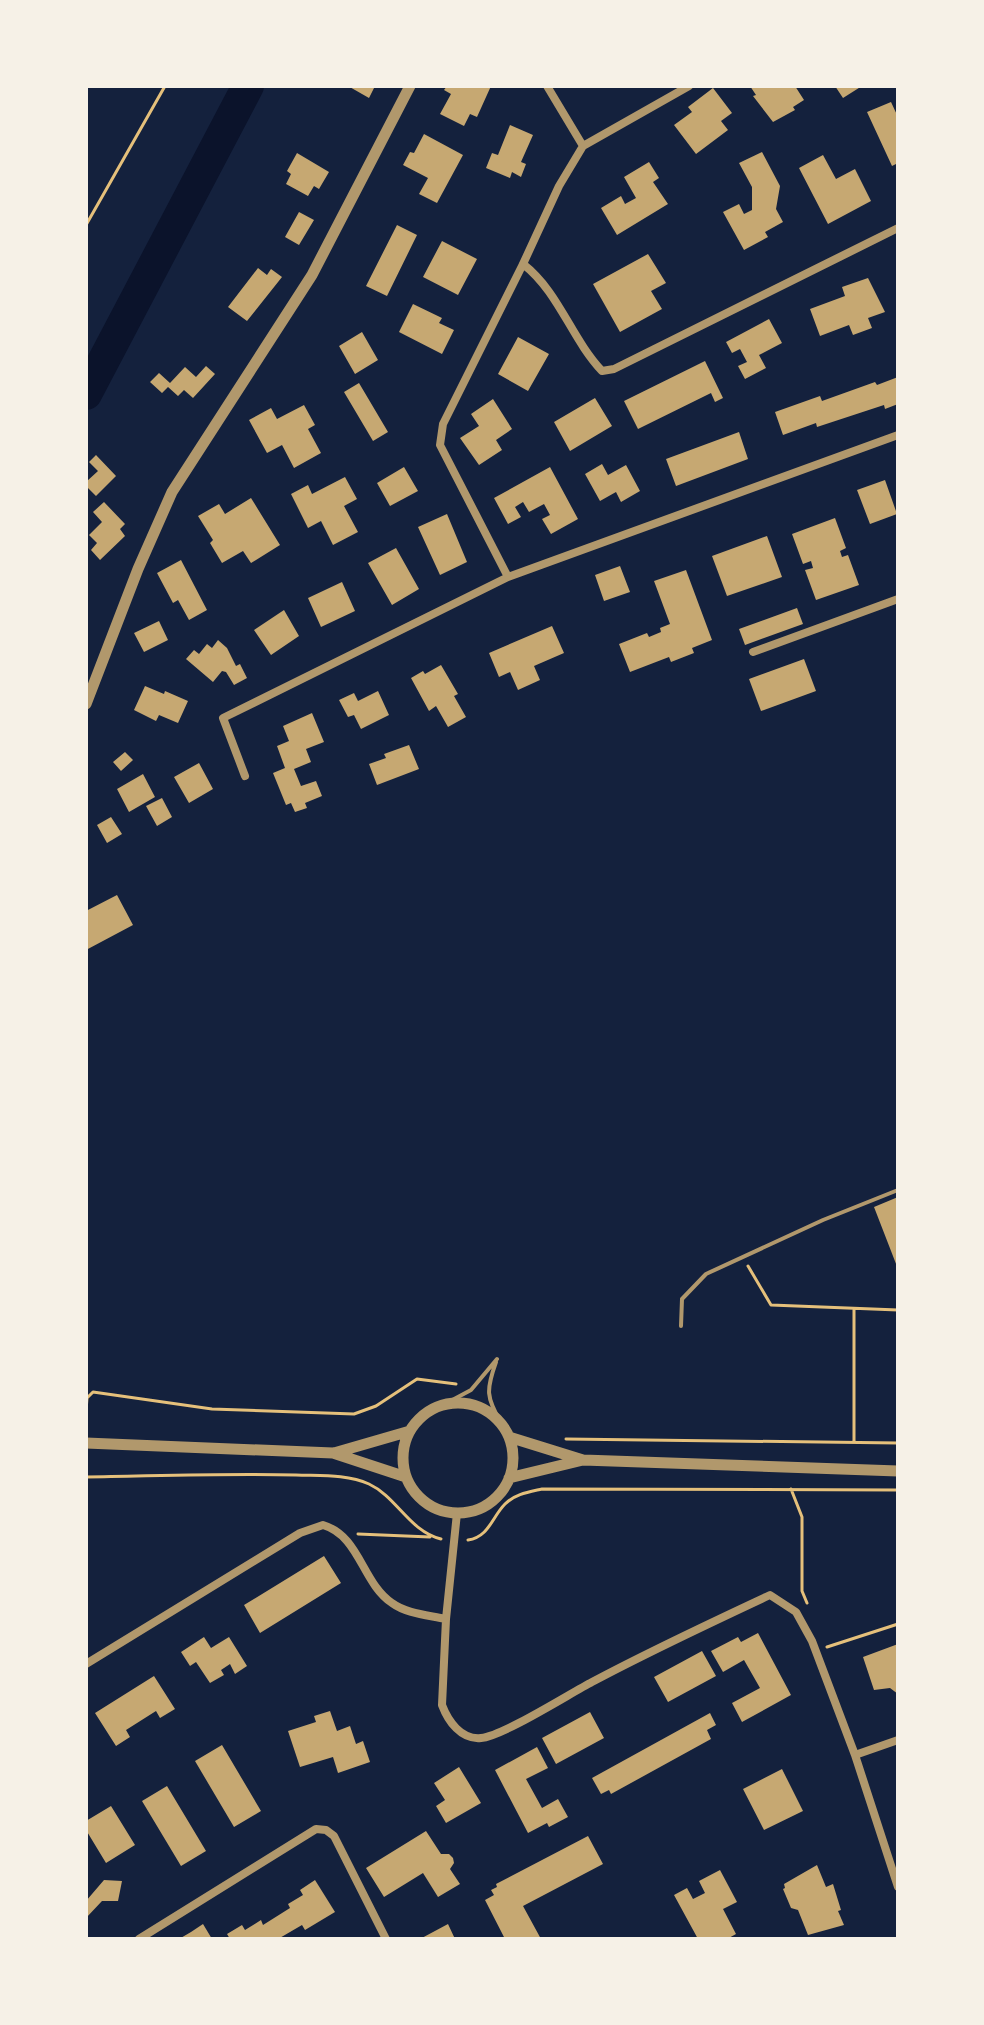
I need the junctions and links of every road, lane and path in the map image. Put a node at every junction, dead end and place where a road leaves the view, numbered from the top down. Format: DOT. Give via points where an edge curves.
graph roads {
  1 [pos="165,86"];
  2 [pos="410,86"];
  3 [pos="547,86"];
  4 [pos="689,86"];
  5 [pos="583,146"];
  6 [pos="86,225"];
  7 [pos="898,228"];
  8 [pos="523,264"];
  9 [pos="896,436"];
  10 [pos="898,446"];
  11 [pos="508,577"];
  12 [pos="898,599"];
  13 [pos="753,652"];
  14 [pos="86,704"];
  15 [pos="245,776"];
  16 [pos="898,1190"];
  17 [pos="743,1257"];
  18 [pos="854,1308"];
  19 [pos="898,1310"];
  20 [pos="681,1326"];
  21 [pos="471,1390"];
  22 [pos="443,1405"];
  23 [pos="86,1411"];
  24 [pos="501,1423"];
  25 [pos="410,1431"];
  26 [pos="509,1437"];
  27 [pos="558,1439"];
  28 [pos="854,1442"];
  29 [pos="86,1443"];
  30 [pos="898,1443"];
  31 [pos="333,1453"];
  32 [pos="583,1460"];
  33 [pos="898,1471"];
  34 [pos="86,1477"];
  35 [pos="406,1477"];
  36 [pos="509,1478"];
  37 [pos="790,1489"];
  38 [pos="898,1490"];
  39 [pos="457,1513"];
  40 [pos="342,1533"];
  41 [pos="433,1537"];
  42 [pos="451,1541"];
  43 [pos="458,1542"];
  44 [pos="446,1619"];
  45 [pos="898,1624"];
  46 [pos="805,1629"];
  47 [pos="815,1650"];
  48 [pos="86,1664"];
  49 [pos="898,1740"];
  50 [pos="855,1755"];
  51 [pos="898,1887"];
  52 [pos="139,1939"];
  53 [pos="386,1939"];
  1 -- 6 [label="path"];
  2 -- 14 [label="street" via="312,275 172,492"];
  3 -- 5 [label="street"];
  4 -- 5 [label="street"];
  5 -- 8 [label="street"];
  7 -- 8 [label="street" via="602,371 547,288"];
  8 -- 11 [label="street" via="440,436"];
  9 -- 10 [label="street"];
  9 -- 11 [label="street"];
  11 -- 15 [label="street" via="223,718"];
  12 -- 13 [label="street"];
  16 -- 17 [label="lane"];
  17 -- 18 [label="path" via="771,1305"];
  17 -- 20 [label="lane" via="706,1274 682,1299"];
  18 -- 19 [label="path"];
  18 -- 28 [label="path"];
  21 -- 22 [label="lane"];
  21 -- 23 [label="path" via="417,1379 354,1414 212,1409 93,1392"];
  21 -- 24 [label="lane" via="497,1359 488,1396"];
  22 -- 24 [label="street" via="474,1406"];
  22 -- 25 [label="street"];
  24 -- 26 [label="street"];
  25 -- 31 [label="street"];
  25 -- 35 [label="street" via="404,1446"];
  26 -- 32 [label="street"];
  26 -- 36 [label="street"];
  27 -- 28 [label="path"];
  28 -- 30 [label="path"];
  29 -- 31 [label="street"];
  31 -- 35 [label="street"];
  32 -- 33 [label="street"];
  32 -- 36 [label="street"];
  34 -- 41 [label="path" via="343,1477 376,1489"];
  35 -- 39 [label="street" via="430,1506"];
  36 -- 39 [label="street" via="494,1500"];
  37 -- 38 [label="path"];
  37 -- 43 [label="path" via="542,1489 514,1497 488,1530"];
  37 -- 46 [label="path" via="802,1517 802,1591 810,1614"];
  39 -- 44 [label="street"];
  40 -- 41 [label="path"];
  40 -- 44 [label="street" via="384,1597 405,1610"];
  40 -- 48 [label="street" via="323,1525 312,1527"];
  41 -- 42 [label="path"];
  44 -- 46 [label="street" via="442,1705 456,1729 480,1738 770,1595 796,1612"];
  45 -- 47 [label="path"];
  46 -- 47 [label="street"];
  47 -- 50 [label="street"];
  49 -- 50 [label="street"];
  50 -- 51 [label="street"];
  52 -- 53 [label="street" via="316,1829 334,1836"];
}
